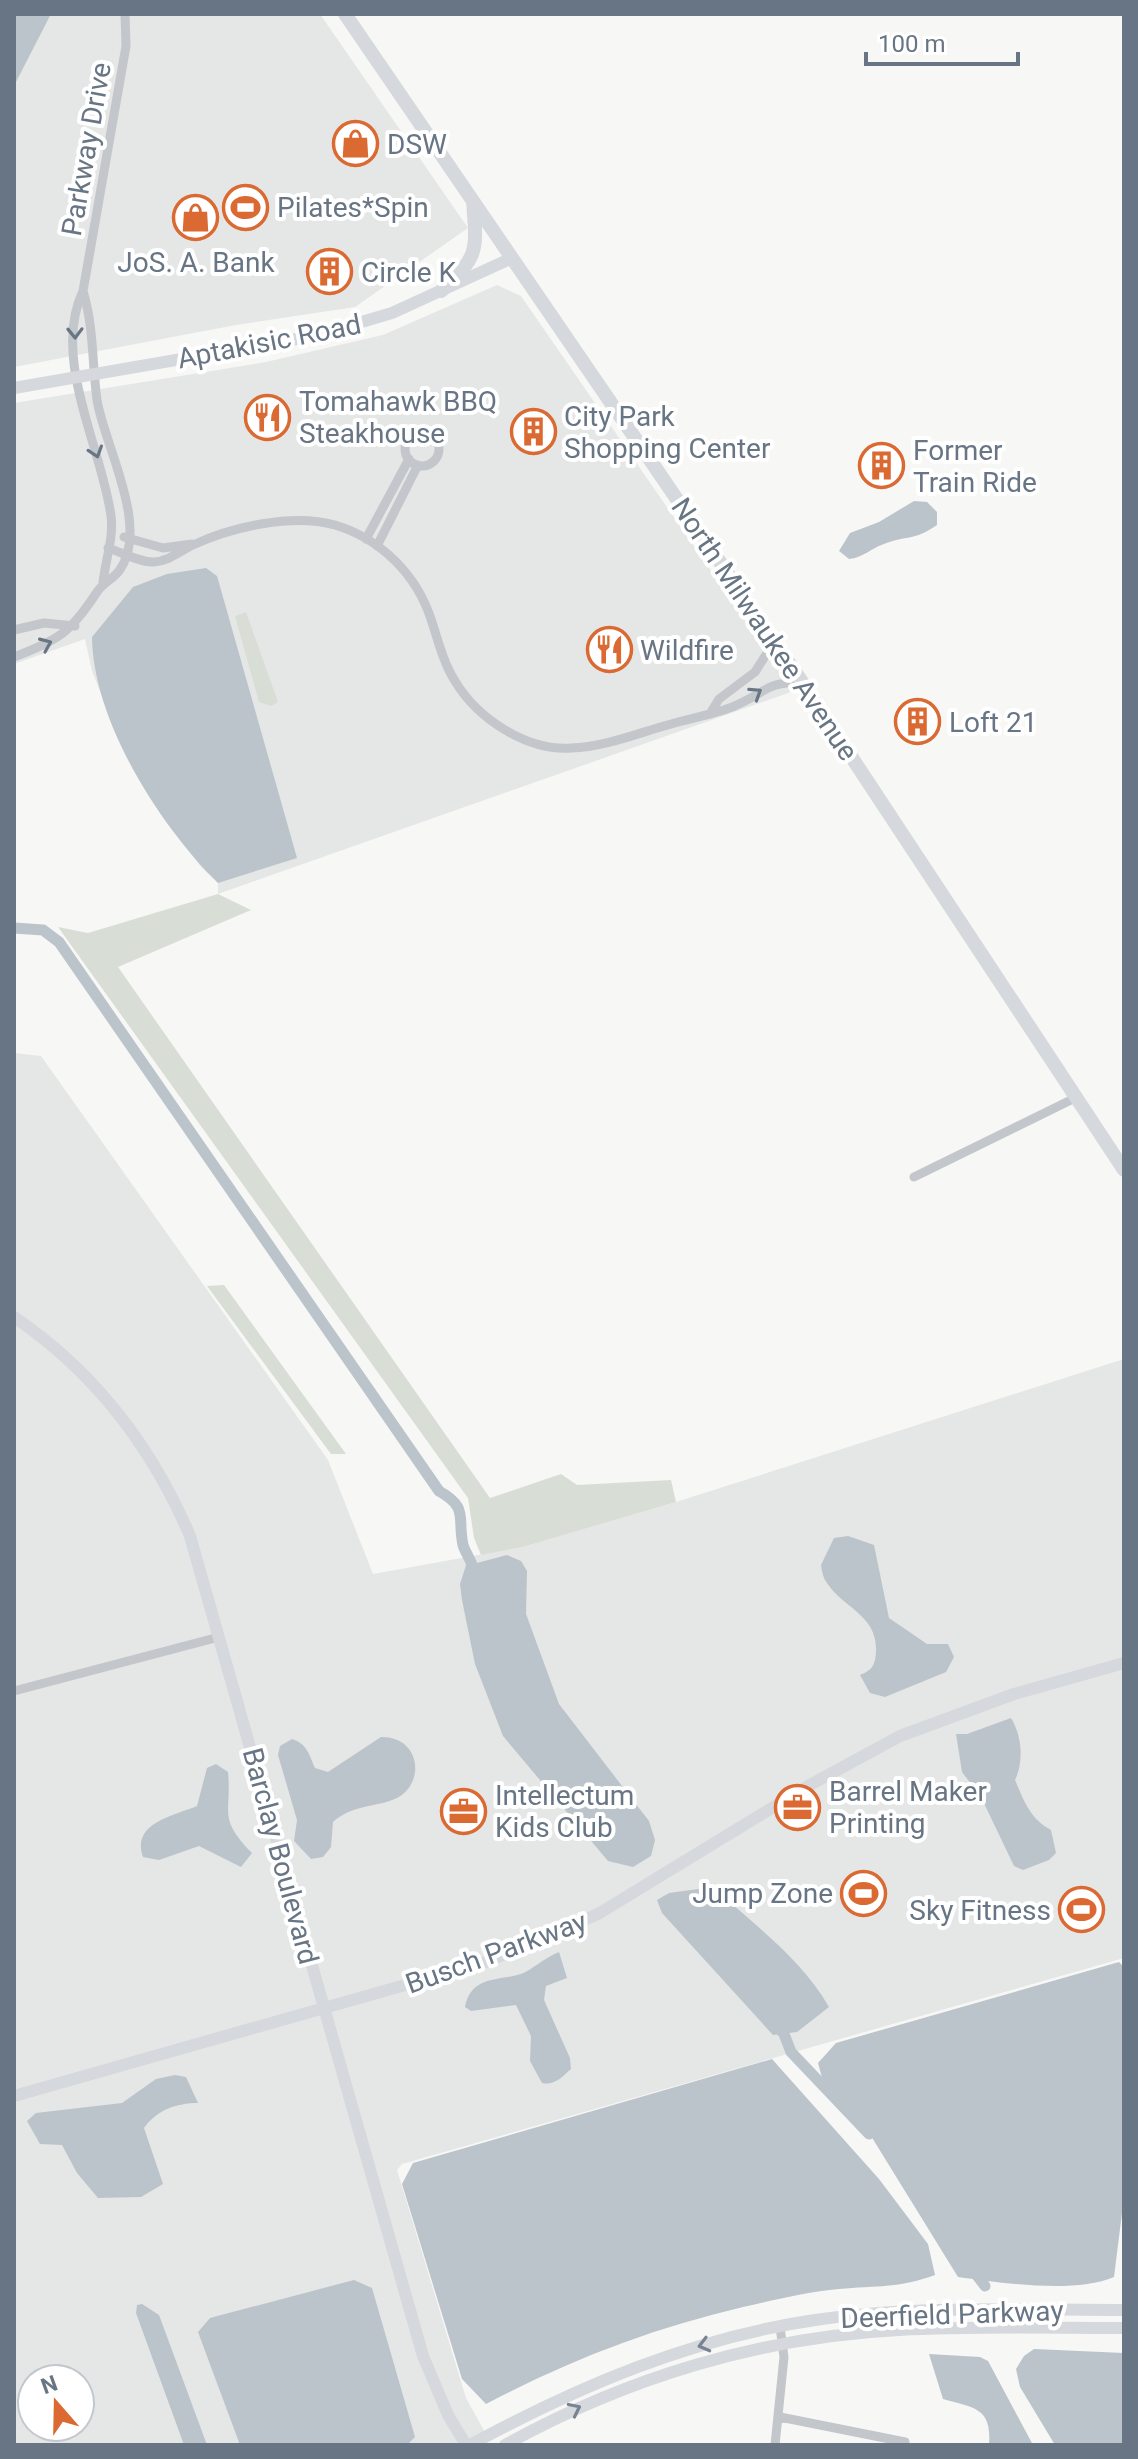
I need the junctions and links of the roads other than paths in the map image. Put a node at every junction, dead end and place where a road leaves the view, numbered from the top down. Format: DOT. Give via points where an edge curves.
graph roads {
  1 [pos="125,14"];
  2 [pos="345,14"];
  3 [pos="473,201"];
  4 [pos="512,258"];
  5 [pos="83,291"];
  6 [pos="441,291"];
  7 [pos="96,373"];
  8 [pos="77,376"];
  9 [pos="14,388"];
  10 [pos="409,459"];
  11 [pos="418,465"];
  12 [pos="112,534"];
  13 [pos="127,538"];
  14 [pos="366,539"];
  15 [pos="195,544"];
  16 [pos="377,546"];
  17 [pos="108,548"];
  18 [pos="126,553"];
  19 [pos="103,583"];
  20 [pos="75,626"];
  21 [pos="14,630"];
  22 [pos="774,642"];
  23 [pos="14,657"];
  24 [pos="802,682"];
  25 [pos="711,712"];
  26 [pos="1077,1097"];
  27 [pos="1124,1170"];
  28 [pos="914,1177"];
  29 [pos="14,1317"];
  30 [pos="219,1637"];
  31 [pos="1124,1663"];
  32 [pos="14,1691"];
  33 [pos="323,2011"];
  34 [pos="14,2096"];
  35 [pos="1124,2310"];
  36 [pos="780,2327"];
  37 [pos="1124,2328"];
  38 [pos="782,2344"];
  39 [pos="780,2417"];
  40 [pos="468,2445"];
  41 [pos="505,2445"];
  42 [pos="775,2445"];
  43 [pos="905,2445"];
  1 -- 5 [label="street, Parkway Drive" via="126,46"];
  2 -- 3 [label="main road, North Milwaukee Avenue"];
  3 -- 4 [label="main road, North Milwaukee Avenue"];
  3 -- 6 [label="main road" via="476,245 470,264"];
  4 -- 6 [label="street, Aptakisic Road"];
  4 -- 22 [label="main road, North Milwaukee Avenue"];
  5 -- 7 [label="street, Parkway Drive"];
  5 -- 8 [label="street, Parkway Drive, one-way" via="75,309"];
  6 -- 7 [label="street, Aptakisic Road" via="392,313 314,336"];
  7 -- 8 [label="street, Aptakisic Road"];
  7 -- 13 [label="street, Parkway Drive" via="97,400 129,511"];
  8 -- 9 [label="street, Aptakisic Road"];
  8 -- 12 [label="street, Parkway Drive, one-way" via="106,484"];
  10 -- 11 [label="street"];
  10 -- 11 [label="street" via="408,439 431,434 439,446 437,457"];
  10 -- 14 [label="street"];
  11 -- 16 [label="street"];
  12 -- 13 [label="street"];
  12 -- 17 [label="street, Parkway Drive"];
  13 -- 15 [label="street" via="163,548"];
  13 -- 18 [label="street, Parkway Drive"];
  14 -- 15 [label="street" via="333,524 300,521"];
  14 -- 16 [label="street"];
  15 -- 18 [label="street" via="153,562"];
  16 -- 25 [label="street" via="420,592 455,682 474,705 518,736 569,749"];
  17 -- 18 [label="street"];
  17 -- 19 [label="street, Parkway Drive"];
  18 -- 19 [label="street, Parkway Drive" via="119,571"];
  19 -- 20 [label="street, Parkway Drive"];
  20 -- 21 [label="street" via="44,623"];
  23 -- 20 [label="street, Parkway Drive, one-way" via="50,644"];
  22 -- 24 [label="main road, North Milwaukee Avenue"];
  22 -- 25 [label="street" via="755,672 719,699"];
  25 -- 24 [label="street, one-way" via="740,704 772,683"];
  24 -- 26 [label="main road, North Milwaukee Avenue"];
  26 -- 27 [label="main road, North Milwaukee Avenue"];
  26 -- 28 [label="street"];
  29 -- 30 [label="street, Barclay Boulevard" via="90,1380 146,1450 190,1536"];
  30 -- 32 [label="street"];
  30 -- 33 [label="street, Barclay Boulevard"];
  31 -- 33 [label="street, Busch Parkway" via="1014,1694 900,1736 598,1914 443,1976"];
  33 -- 34 [label="street, Busch Parkway"];
  33 -- 40 [label="street, Barclay Boulevard" via="423,2356 434,2387"];
  35 -- 36 [label="street, Deerfield Parkway" via="894,2313"];
  36 -- 38 [label="street"];
  36 -- 40 [label="street, Deerfield Parkway, one-way" via="677,2352 608,2376"];
  37 -- 38 [label="street, Deerfield Parkway" via="898,2330"];
  38 -- 39 [label="street"];
  41 -- 38 [label="street, Deerfield Parkway, one-way" via="643,2381"];
  39 -- 42 [label="street"];
  39 -- 43 [label="street"];
}
